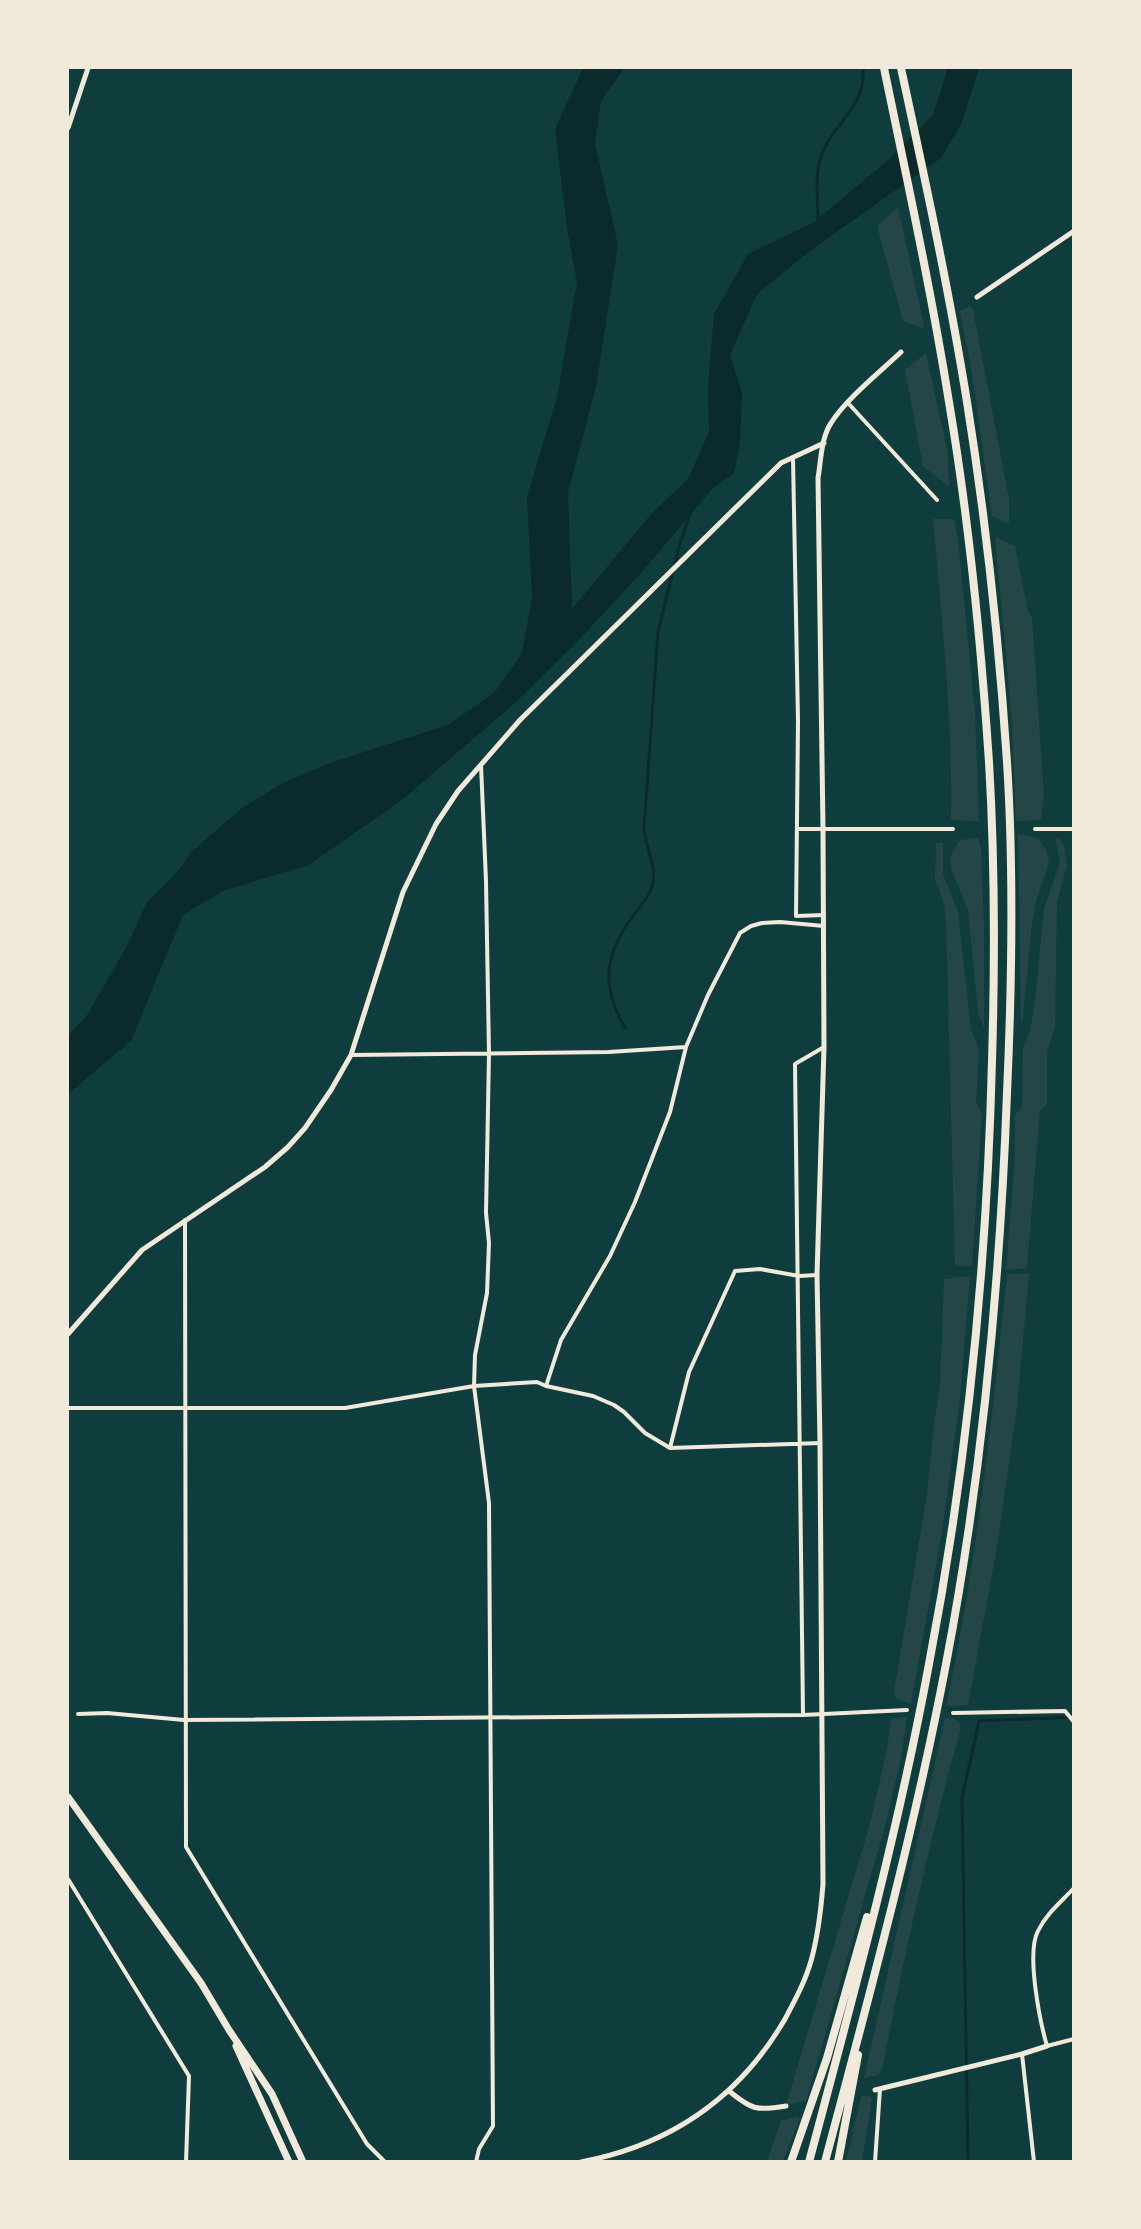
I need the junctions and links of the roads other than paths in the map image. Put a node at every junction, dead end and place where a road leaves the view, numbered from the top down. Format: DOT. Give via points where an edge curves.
graph roads {
  1 [pos="88,68"];
  2 [pos="884,68"];
  3 [pos="902,68"];
  4 [pos="68,128"];
  5 [pos="1074,231"];
  6 [pos="977,297"];
  7 [pos="901,352"];
  8 [pos="848,403"];
  9 [pos="824,443"];
  10 [pos="793,457"];
  11 [pos="937,500"];
  12 [pos="481,765"];
  13 [pos="799,829"];
  14 [pos="823,829"];
  15 [pos="953,829"];
  16 [pos="1035,829"];
  17 [pos="1074,829"];
  18 [pos="824,915"];
  19 [pos="824,926"];
  20 [pos="686,1047"];
  21 [pos="824,1047"];
  22 [pos="489,1054"];
  23 [pos="351,1055"];
  24 [pos="185,1220"];
  25 [pos="817,1275"];
  26 [pos="799,1276"];
  27 [pos="68,1334"];
  28 [pos="474,1386"];
  29 [pos="546,1386"];
  30 [pos="68,1408"];
  31 [pos="185,1408"];
  32 [pos="820,1443"];
  33 [pos="801,1444"];
  34 [pos="670,1448"];
  35 [pos="906,1710"];
  36 [pos="953,1713"];
  37 [pos="78,1714"];
  38 [pos="803,1714"];
  39 [pos="821,1714"];
  40 [pos="490,1717"];
  41 [pos="184,1720"];
  42 [pos="1074,1722"];
  43 [pos="68,1797"];
  44 [pos="887,1858"];
  45 [pos="68,1879"];
  46 [pos="1074,1888"];
  47 [pos="871,1992"];
  48 [pos="229,2030"];
  49 [pos="1074,2039"];
  50 [pos="1047,2046"];
  51 [pos="1022,2054"];
  52 [pos="878,2090"];
  53 [pos="729,2091"];
  54 [pos="786,2106"];
  55 [pos="186,2162"];
  56 [pos="290,2162"];
  57 [pos="303,2162"];
  58 [pos="385,2162"];
  59 [pos="476,2162"];
  60 [pos="581,2162"];
  61 [pos="791,2162"];
  62 [pos="809,2162"];
  63 [pos="825,2162"];
  64 [pos="838,2162"];
  65 [pos="874,2162"];
  66 [pos="1034,2162"];
  1 -- 4 [label="main road"];
  2 -- 44 [label="highway" via="922,252 960,478 984,693 994,914 990,1126 981,1278 959,1480 929,1665"];
  3 -- 47 [label="highway" via="939,249 978,475 1007,767 1011,985 1003,1200 991,1349 966,1548 918,1801"];
  5 -- 6 [label="main road"];
  7 -- 8 [label="main road"];
  8 -- 9 [label="main road" via="830,424"];
  8 -- 11 [label="street"];
  9 -- 10 [label="main road"];
  9 -- 14 [label="main road" via="818,478"];
  10 -- 12 [label="main road" via="781,463 520,720"];
  10 -- 13 [label="street"];
  12 -- 22 [label="street"];
  12 -- 23 [label="main road" via="436,824 403,891"];
  13 -- 14 [label="street"];
  13 -- 18 [label="street" via="796,916"];
  14 -- 15 [label="street"];
  14 -- 18 [label="main road"];
  16 -- 17 [label="street"];
  18 -- 19 [label="main road"];
  19 -- 20 [label="street" via="762,923 740,933"];
  19 -- 21 [label="main road"];
  20 -- 22 [label="street"];
  20 -- 29 [label="street" via="670,1112 635,1202 610,1256 561,1340"];
  21 -- 25 [label="main road"];
  21 -- 26 [label="street" via="795,1064"];
  22 -- 23 [label="street"];
  22 -- 28 [label="street" via="487,1283"];
  23 -- 24 [label="main road" via="320,1106 288,1147 249,1179"];
  24 -- 27 [label="main road" via="142,1250"];
  24 -- 31 [label="street"];
  25 -- 26 [label="street"];
  25 -- 32 [label="main road"];
  26 -- 33 [label="street"];
  26 -- 34 [label="street" via="760,1269 735,1271 690,1372"];
  28 -- 29 [label="street"];
  28 -- 31 [label="street" via="345,1408"];
  28 -- 40 [label="street" via="489,1503"];
  29 -- 34 [label="street" via="593,1396 614,1405 645,1433"];
  30 -- 31 [label="street"];
  31 -- 41 [label="street"];
  32 -- 33 [label="street"];
  32 -- 39 [label="main road"];
  33 -- 34 [label="street"];
  33 -- 38 [label="street"];
  35 -- 39 [label="street"];
  36 -- 42 [label="street" via="1065,1711"];
  37 -- 41 [label="street"];
  38 -- 39 [label="street"];
  38 -- 40 [label="street"];
  39 -- 53 [label="main road" via="823,1884 812,1959 776,2034"];
  40 -- 41 [label="street"];
  40 -- 59 [label="street" via="493,2126"];
  41 -- 58 [label="street" via="186,1846 367,2145"];
  43 -- 48 [label="highway" via="201,1983"];
  44 -- 61 [label="highway" via="827,2058"];
  44 -- 62 [label="highway"];
  45 -- 55 [label="street" via="189,2076"];
  46 -- 50 [label="street" via="1036,1934 1037,2007"];
  47 -- 63 [label="highway"];
  47 -- 64 [label="highway"];
  48 -- 56 [label="highway"];
  48 -- 57 [label="highway" via="272,2094"];
  49 -- 50 [label="street"];
  50 -- 51 [label="main road"];
  51 -- 52 [label="main road"];
  51 -- 66 [label="street"];
  52 -- 65 [label="street"];
  53 -- 54 [label="main road" via="755,2109"];
  53 -- 60 [label="main road" via="668,2133 623,2152"];
}
